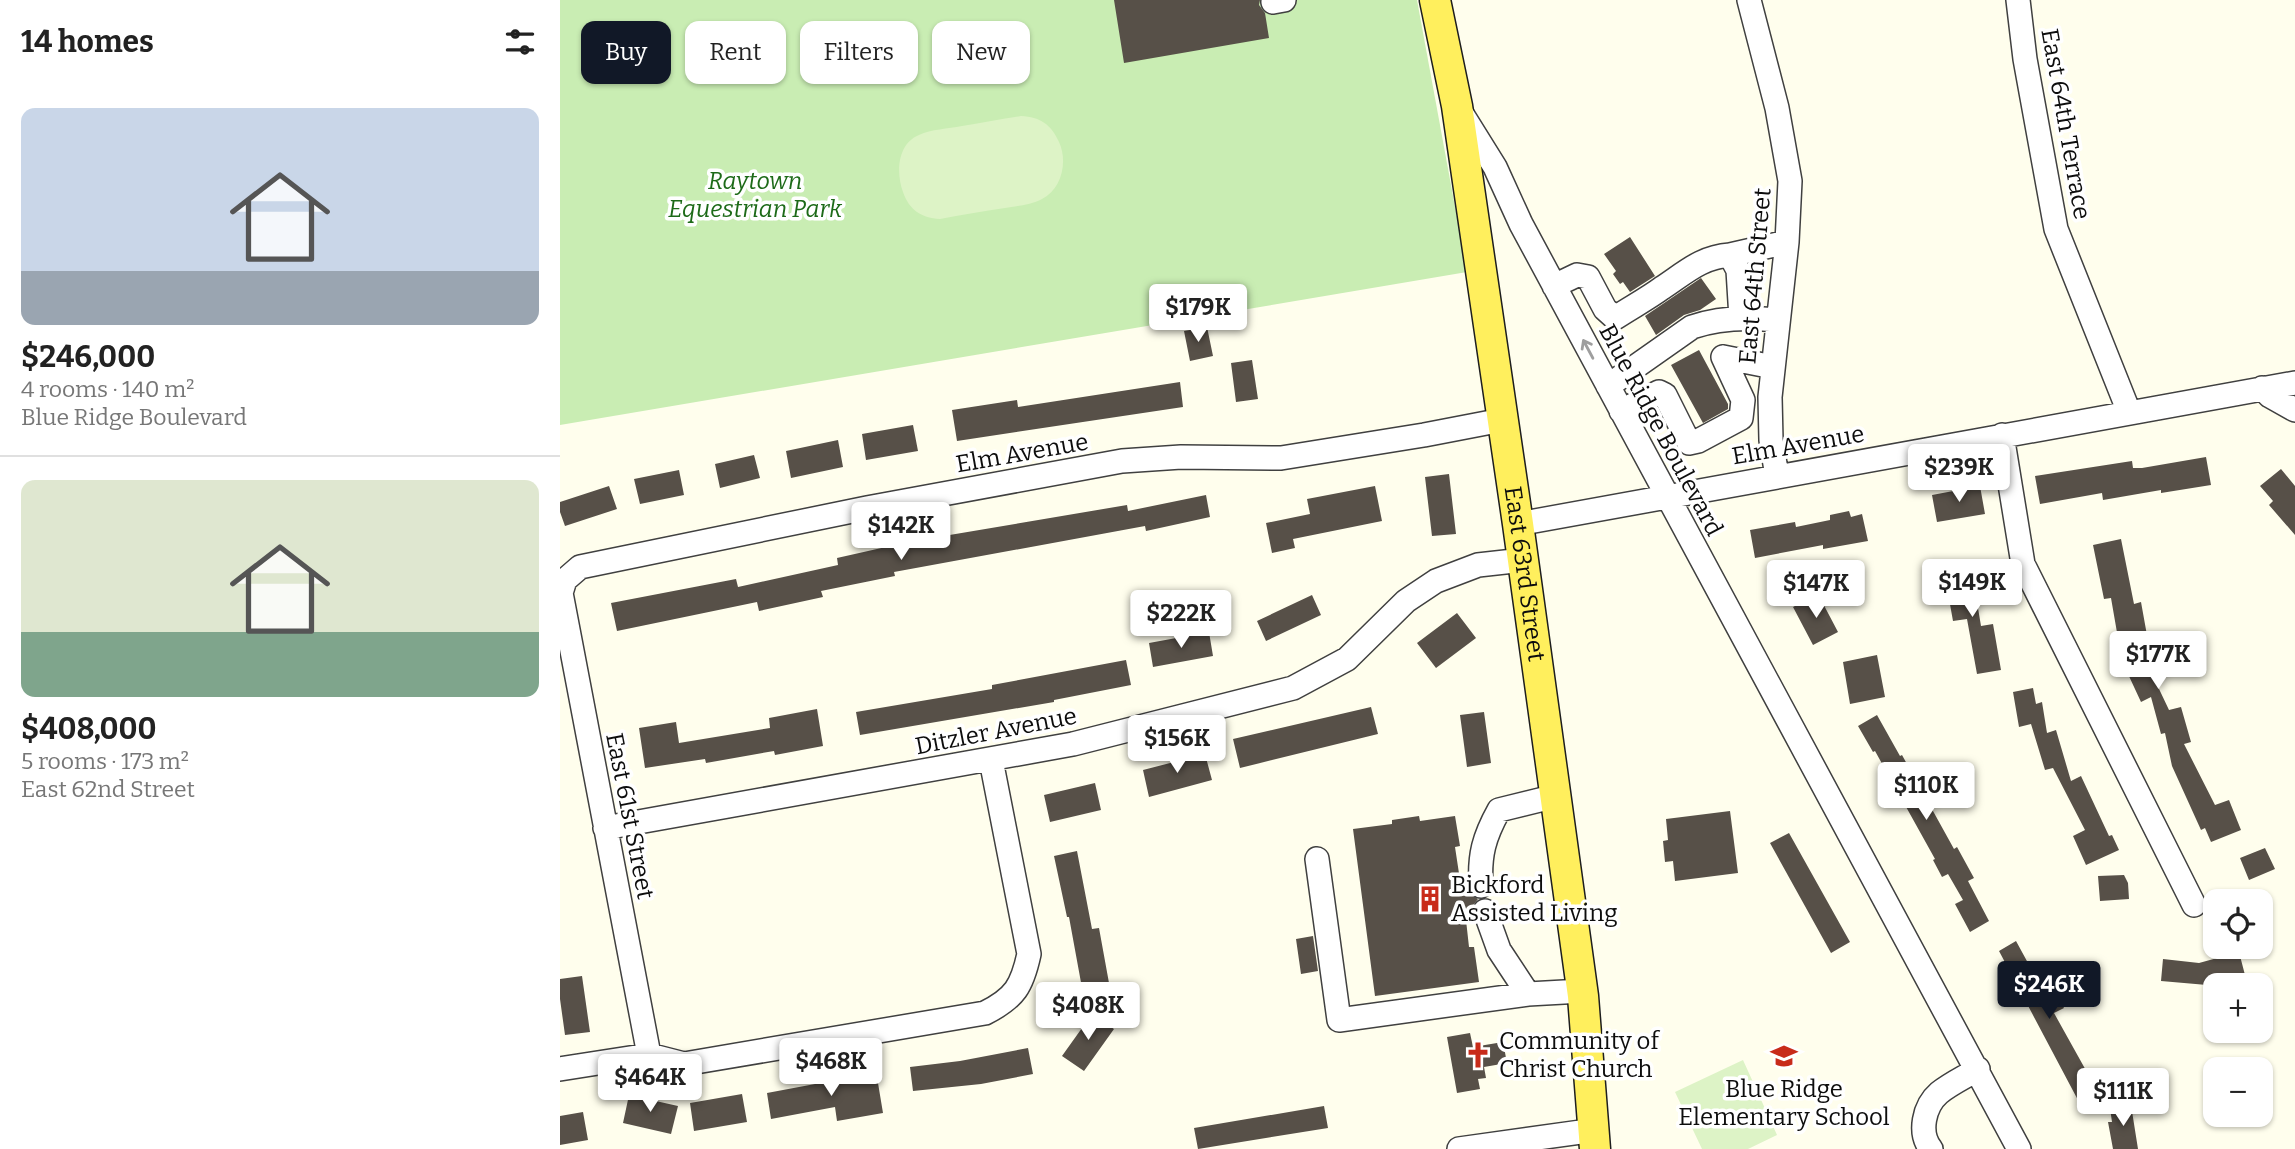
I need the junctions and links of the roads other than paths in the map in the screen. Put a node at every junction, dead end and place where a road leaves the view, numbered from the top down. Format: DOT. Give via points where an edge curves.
graph roads {
  1 [pos="1435,0"];
  2 [pos="1749,0"];
  3 [pos="2018,0"];
  4 [pos="1457,106"];
  5 [pos="1787,242"];
  6 [pos="1730,255"];
  7 [pos="1554,286"];
  8 [pos="1741,318"];
  9 [pos="1778,320"];
  10 [pos="1773,367"];
  11 [pos="2295,383"];
  12 [pos="1608,386"];
  13 [pos="2262,388"];
  14 [pos="2295,410"];
  15 [pos="1621,411"];
  16 [pos="2129,412"];
  17 [pos="1502,419"];
  18 [pos="2002,435"];
  19 [pos="1777,476"];
  20 [pos="1666,496"];
  21 [pos="1518,524"];
  22 [pos="1523,560"];
  23 [pos="563,586"];
  24 [pos="990,760"];
  25 [pos="1556,796"];
  26 [pos="606,828"];
  27 [pos="1317,859"];
  28 [pos="1481,886"];
  29 [pos="2194,905"];
  30 [pos="1485,911"];
  31 [pos="1582,991"];
  32 [pos="1528,994"];
  33 [pos="649,1055"];
  34 [pos="560,1069"];
  35 [pos="1978,1069"];
  36 [pos="1595,1139"];
  37 [pos="1459,1149"];
  38 [pos="1931,1149"];
  39 [pos="2019,1149"];
  1 -- 4 [label="main road, East 63rd Street"];
  2 -- 5 [label="street, East 64th Street" via="1790,181"];
  3 -- 16 [label="street, East 64th Terrace" via="2056,229"];
  4 -- 7 [label="street, Blue Ridge Boulevard" via="1495,167"];
  4 -- 17 [label="main road, East 63rd Street"];
  5 -- 6 [label="street"];
  5 -- 9 [label="street, East 64th Street"];
  6 -- 7 [label="street" via="1691,266 1615,318 1588,277 1577,275"];
  6 -- 8 [label="street" via="1738,270"];
  12 -- 7 [label="street, Blue Ridge Boulevard, one-way"];
  8 -- 9 [label="street"];
  8 -- 12 [label="street" via="1692,327"];
  9 -- 10 [label="street, East 64th Street"];
  10 -- 15 [label="street" via="1723,357 1743,400 1741,418 1698,441 1689,443 1665,395 1659,392"];
  10 -- 19 [label="street, East 64th Street" via="1770,440"];
  11 -- 13 [label="street, Elm Avenue"];
  12 -- 15 [label="street, Blue Ridge Boulevard"];
  13 -- 14 [label="street"];
  13 -- 16 [label="street, Elm Avenue"];
  15 -- 20 [label="street, Blue Ridge Boulevard"];
  16 -- 18 [label="street, Elm Avenue"];
  17 -- 21 [label="main road, East 63rd Street"];
  17 -- 23 [label="street, Elm Avenue" via="1280,458 1122,461 580,567"];
  18 -- 19 [label="street, Elm Avenue"];
  18 -- 29 [label="street" via="2023,564"];
  19 -- 20 [label="street, Elm Avenue"];
  20 -- 21 [label="street, Elm Avenue"];
  20 -- 35 [label="street, Blue Ridge Boulevard"];
  21 -- 22 [label="main road, East 63rd Street"];
  22 -- 24 [label="street, Ditzler Avenue" via="1478,565 1436,581 1406,601 1347,659 1293,688 1073,744"];
  22 -- 25 [label="main road, East 63rd Street"];
  23 -- 26 [label="street, East 61st Street"];
  24 -- 26 [label="street, Ditzler Avenue"];
  24 -- 33 [label="street" via="1029,954 1023,981 1004,1004 985,1013 684,1064"];
  25 -- 28 [label="street" via="1499,810 1486,833"];
  25 -- 31 [label="main road, East 63rd Street"];
  26 -- 33 [label="street, East 61st Street"];
  27 -- 32 [label="street" via="1339,1020"];
  30 -- 32 [label="street" via="1499,950"];
  31 -- 32 [label="street"];
  31 -- 36 [label="main road, East 63rd Street"];
  33 -- 34 [label="street"];
  35 -- 38 [label="street" via="1938,1094 1925,1113 1924,1130"];
  35 -- 39 [label="street, Blue Ridge Boulevard"];
  36 -- 37 [label="street"];
}
